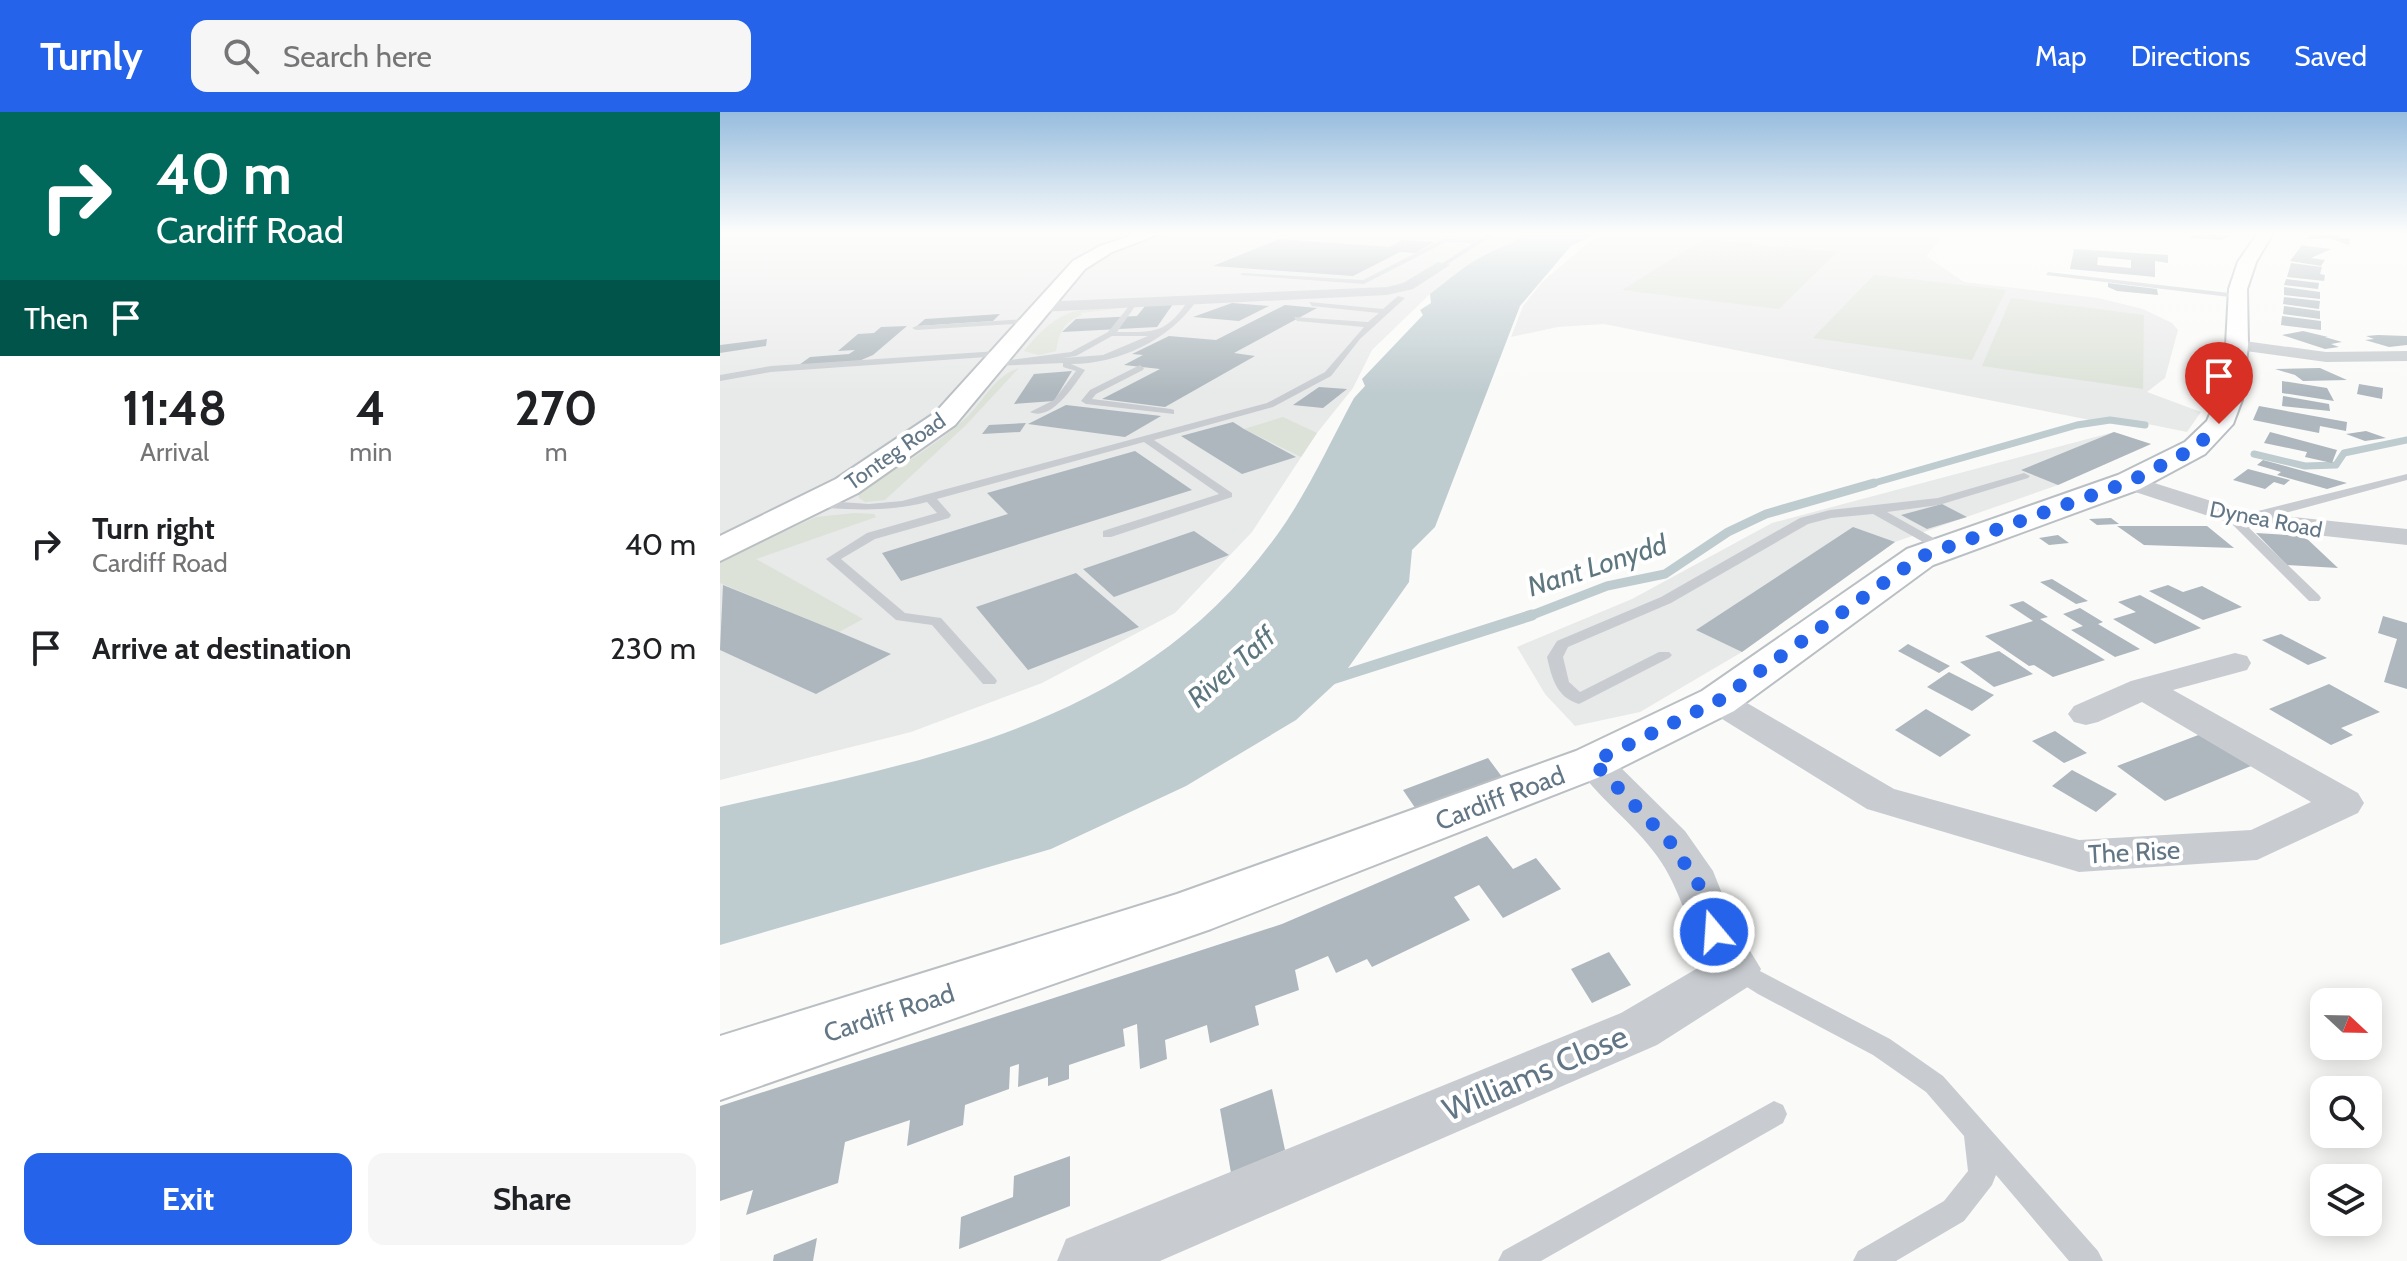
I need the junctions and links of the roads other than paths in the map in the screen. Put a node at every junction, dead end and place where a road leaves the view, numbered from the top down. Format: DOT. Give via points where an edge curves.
graph roads {
  1 [pos="1059,287"];
  2 [pos="1405,287"];
  3 [pos="2157,287"];
  4 [pos="2240,287"];
  5 [pos="2238,296"];
  6 [pos="1401,298"];
  7 [pos="1193,300"];
  8 [pos="1349,300"];
  9 [pos="1134,302"];
  10 [pos="1312,304"];
  11 [pos="1385,311"];
  12 [pos="1033,314"];
  13 [pos="1297,319"];
  14 [pos="1372,325"];
  15 [pos="916,328"];
  16 [pos="1111,334"];
  17 [pos="1158,334"];
  18 [pos="2237,345"];
  19 [pos="2407,356"];
  20 [pos="994,358"];
  21 [pos="1041,360"];
  22 [pos="1140,368"];
  23 [pos="720,378"];
  24 [pos="1035,412"];
  25 [pos="1171,412"];
  26 [pos="1146,439"];
  27 [pos="2024,476"];
  28 [pos="2407,477"];
  29 [pos="2129,482"];
  30 [pos="930,498"];
  31 [pos="814,503"];
  32 [pos="1875,510"];
  33 [pos="2242,519"];
  34 [pos="1107,534"];
  35 [pos="2407,537"];
  36 [pos="1941,548"];
  37 [pos="720,550"];
  38 [pos="2314,598"];
  39 [pos="1664,655"];
  40 [pos="2235,663"];
  41 [pos="989,681"];
  42 [pos="2143,688"];
  43 [pos="1718,701"];
  44 [pos="2086,714"];
  45 [pos="1593,762"];
  46 [pos="1737,969"];
  47 [pos="720,1068"];
  48 [pos="1774,1114"];
  49 [pos="1975,1131"];
  50 [pos="1088,1261"];
  51 [pos="1513,1261"];
  52 [pos="1868,1261"];
  53 [pos="2088,1261"];
  1 -- 12 [label="main road, Tonteg Road"];
  2 -- 8 [label="street"];
  3 -- 5 [label="lane"];
  4 -- 5 [label="main road, Cardiff Road"];
  5 -- 18 [label="main road, Cardiff Road"];
  6 -- 11 [label="lane"];
  7 -- 8 [label="street"];
  7 -- 9 [label="street"];
  7 -- 17 [label="lane" via="1182,318"];
  8 -- 10 [label="lane"];
  8 -- 11 [label="lane"];
  9 -- 12 [label="street"];
  9 -- 16 [label="lane"];
  11 -- 14 [label="lane"];
  12 -- 15 [label="lane"];
  12 -- 20 [label="main road, Tonteg Road"];
  13 -- 14 [label="lane"];
  14 -- 26 [label="lane" via="1328,374 1297,393"];
  16 -- 17 [label="lane"];
  16 -- 21 [label="lane" via="1073,354"];
  17 -- 21 [label="lane" via="1090,361"];
  18 -- 19 [label="street" via="2326,357"];
  18 -- 29 [label="main road, Cardiff Road" via="2229,400 2219,424 2195,448"];
  20 -- 21 [label="lane"];
  20 -- 23 [label="lane" via="771,369"];
  20 -- 31 [label="main road, Tonteg Road" via="945,419"];
  21 -- 24 [label="lane" via="1081,370 1057,402"];
  22 -- 25 [label="lane" via="1093,392 1086,401"];
  26 -- 30 [label="lane"];
  26 -- 34 [label="lane" via="1228,495"];
  27 -- 32 [label="lane" via="1939,501"];
  28 -- 33 [label="lane"];
  29 -- 33 [label="street, Dynea Road"];
  29 -- 36 [label="main road, Cardiff Road"];
  30 -- 31 [label="lane" via="869,508"];
  30 -- 41 [label="lane" via="945,515 871,536 833,559 901,617 936,621"];
  31 -- 37 [label="main road, Tonteg Road"];
  32 -- 36 [label="lane"];
  32 -- 39 [label="lane" via="1804,521 1666,600 1562,644 1555,657 1561,684 1579,699"];
  33 -- 35 [label="street, Dynea Road"];
  33 -- 38 [label="lane" via="2238,524"];
  36 -- 43 [label="main road, Cardiff Road" via="1879,584"];
  40 -- 42 [label="street"];
  42 -- 43 [label="street, The Rise" via="2344,803 2257,845 2079,856 1881,799"];
  42 -- 44 [label="street"];
  43 -- 45 [label="main road, Cardiff Road"];
  45 -- 46 [label="street" via="1670,842 1698,883 1714,932"];
  45 -- 47 [label="main road, Cardiff Road" via="1190,913"];
  46 -- 49 [label="lane" via="1770,993 1858,1032 1912,1064"];
  46 -- 50 [label="street, Williams Close" via="1639,1029"];
  48 -- 51 [label="lane"];
  49 -- 52 [label="lane" via="1982,1175 1954,1211"];
  49 -- 53 [label="lane"];
}
